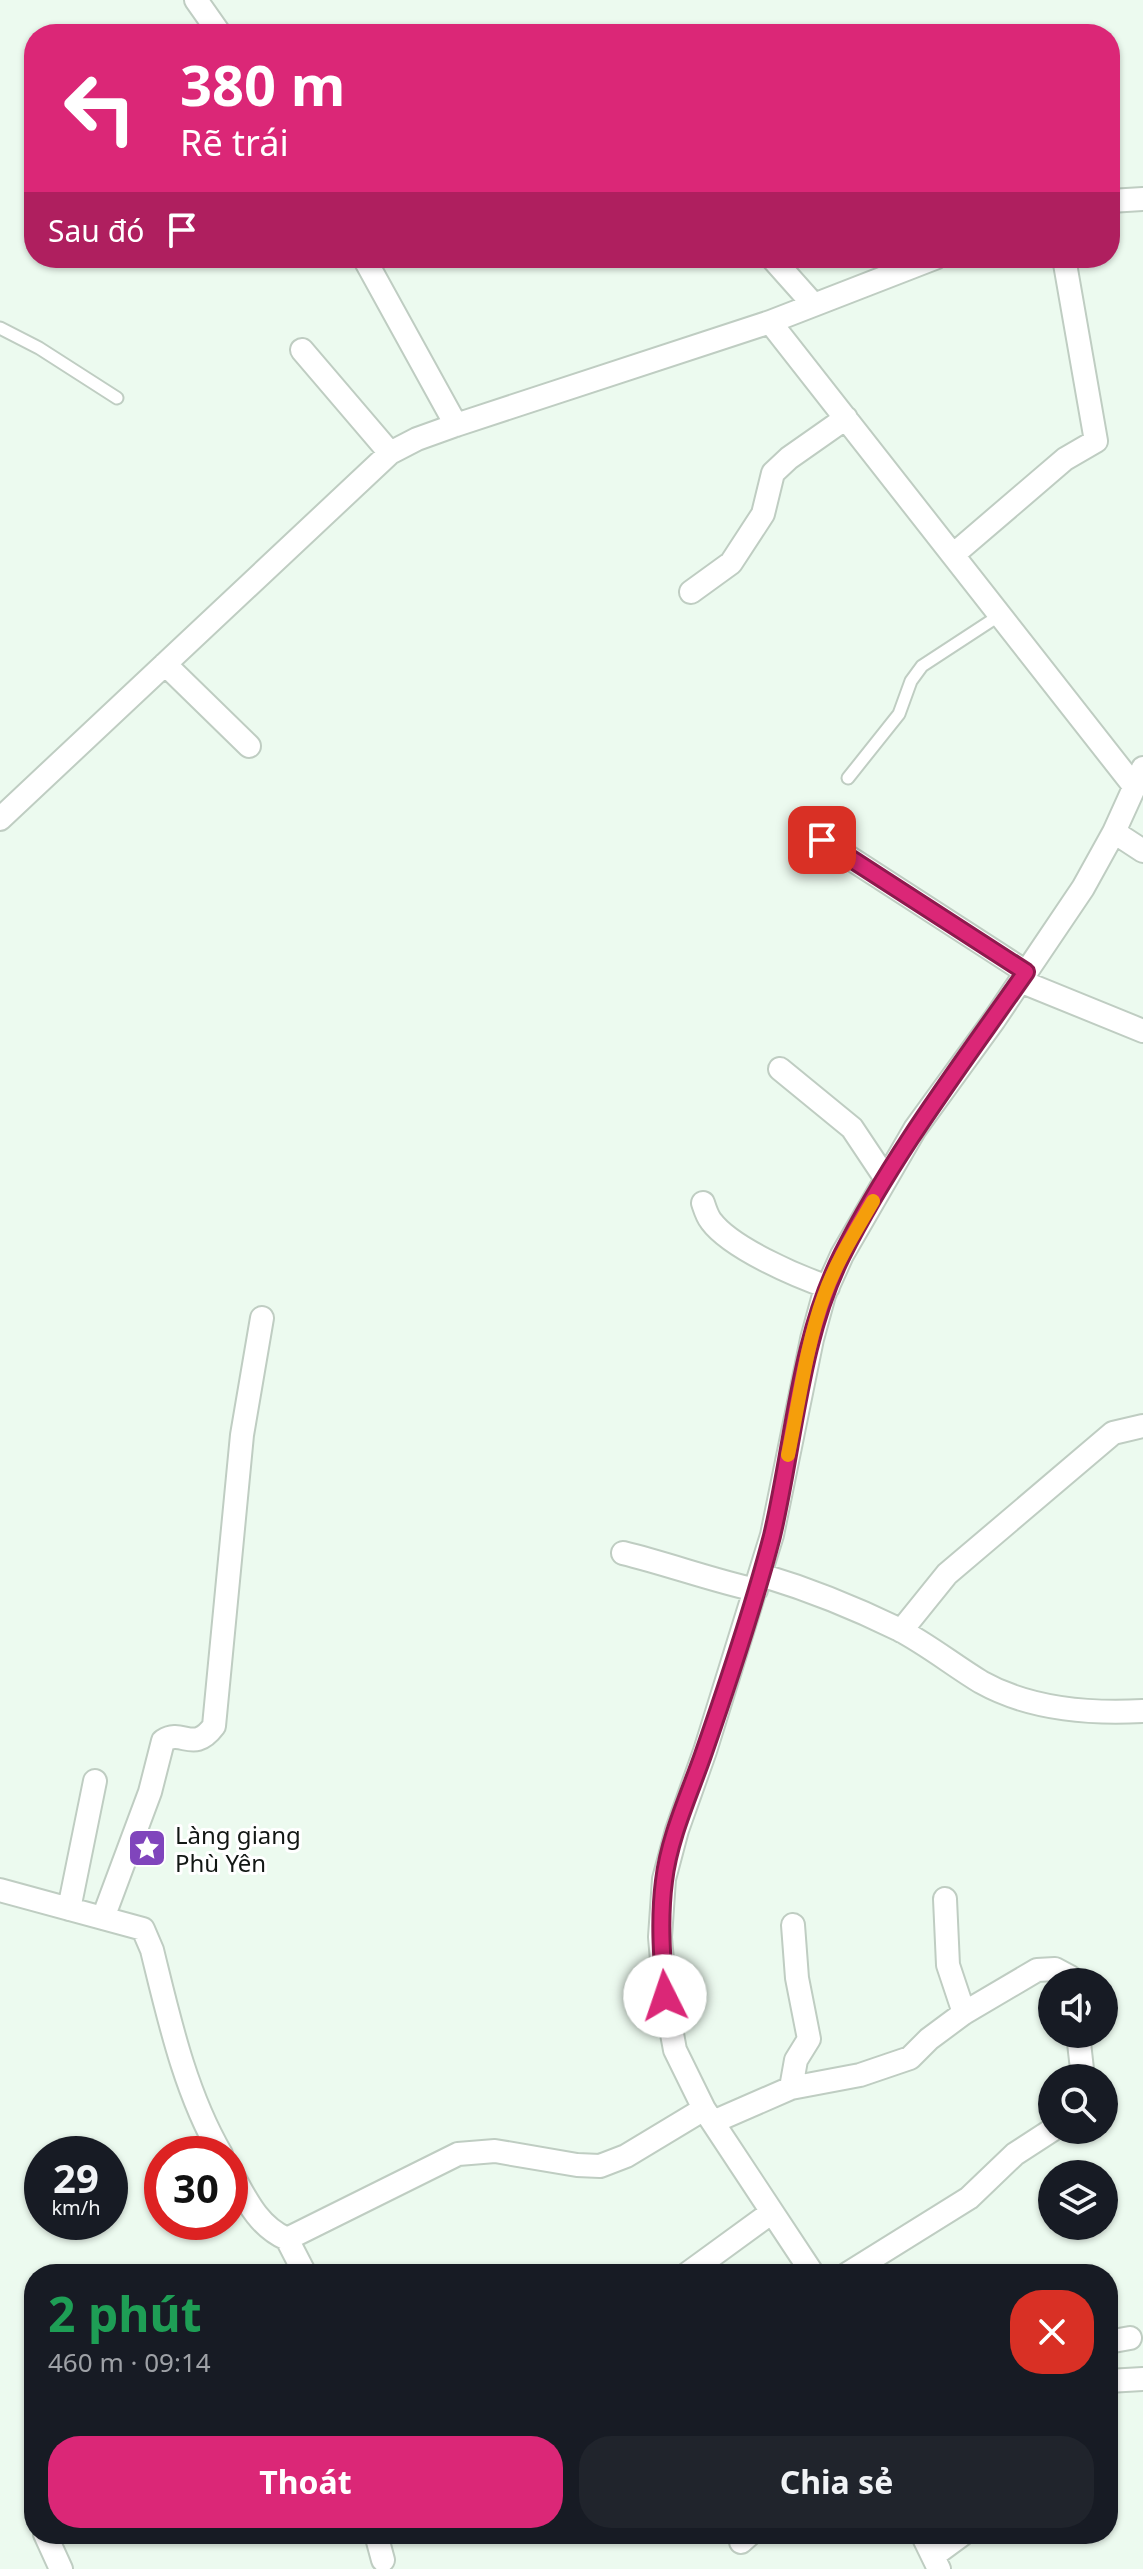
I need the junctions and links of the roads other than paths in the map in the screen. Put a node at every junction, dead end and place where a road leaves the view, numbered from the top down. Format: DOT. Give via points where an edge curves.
graph roads {
  1 [pos="196,0"];
  2 [pos="213,24"];
  3 [pos="1143,199"];
  4 [pos="1120,200"];
  5 [pos="370,268"];
  6 [pos="781,268"];
  7 [pos="908,268"];
  8 [pos="1066,268"];
  9 [pos="813,304"];
  10 [pos="770,322"];
  11 [pos="0,328"];
  12 [pos="302,350"];
  13 [pos="117,398"];
  14 [pos="846,418"];
  15 [pos="456,425"];
  16 [pos="390,453"];
  17 [pos="953,555"];
  18 [pos="691,592"];
  19 [pos="1000,615"];
  20 [pos="165,664"];
  21 [pos="249,746"];
  22 [pos="1139,777"];
  23 [pos="848,778"];
  24 [pos="0,819"];
  25 [pos="1114,832"];
  26 [pos="822,840"];
  27 [pos="1143,851"];
  28 [pos="1023,977"];
  29 [pos="1143,1031"];
  30 [pos="780,1069"];
  31 [pos="886,1179"];
  32 [pos="703,1203"];
  33 [pos="828,1287"];
  34 [pos="262,1318"];
  35 [pos="1143,1426"];
  36 [pos="623,1553"];
  37 [pos="758,1582"];
  38 [pos="901,1631"];
  39 [pos="1143,1711"];
  40 [pos="95,1781"];
  41 [pos="0,1890"];
  42 [pos="945,1899"];
  43 [pos="69,1909"];
  44 [pos="103,1918"];
  45 [pos="793,1925"];
  46 [pos="1038,1970"];
  47 [pos="964,2013"];
  48 [pos="791,2088"];
  49 [pos="709,2116"];
  50 [pos="211,2136"];
  51 [pos="1038,2139"];
  52 [pos="248,2202"];
  53 [pos="772,2212"];
  54 [pos="287,2239"];
  55 [pos="300,2264"];
  56 [pos="701,2264"];
  57 [pos="806,2264"];
  58 [pos="863,2264"];
  59 [pos="1143,2379"];
  60 [pos="1118,2380"];
  61 [pos="50,2544"];
  62 [pos="379,2544"];
  63 [pos="927,2544"];
  64 [pos="954,2544"];
  65 [pos="383,2560"];
  66 [pos="936,2563"];
  67 [pos="61,2569"];
  1 -- 2 [label="street"];
  3 -- 4 [label="street"];
  5 -- 15 [label="street"];
  6 -- 9 [label="street"];
  7 -- 9 [label="street"];
  8 -- 17 [label="street" via="1096,441 1065,459"];
  9 -- 10 [label="street"];
  10 -- 14 [label="street"];
  10 -- 15 [label="street"];
  11 -- 13 [label="lane"];
  12 -- 16 [label="street"];
  14 -- 17 [label="street"];
  14 -- 18 [label="street" via="773,473 763,514 731,563"];
  15 -- 16 [label="street"];
  16 -- 20 [label="street"];
  17 -- 19 [label="street"];
  19 -- 22 [label="street"];
  19 -- 23 [label="lane" via="922,666 899,714"];
  20 -- 21 [label="street"];
  20 -- 24 [label="street"];
  22 -- 25 [label="street"];
  25 -- 27 [label="street"];
  25 -- 28 [label="street"];
  26 -- 28 [label="street"];
  28 -- 29 [label="street"];
  28 -- 31 [label="street" via="915,1129"];
  30 -- 31 [label="street" via="852,1128"];
  31 -- 33 [label="street"];
  32 -- 33 [label="street" via="721,1232"];
  33 -- 37 [label="street"];
  34 -- 44 [label="street" via="242,1435 214,1726 199,1740 163,1741 150,1792"];
  35 -- 38 [label="street" via="1113,1433 947,1574"];
  36 -- 37 [label="street" via="718,1582"];
  37 -- 38 [label="street" via="810,1590"];
  37 -- 49 [label="street" via="664,1879 660,1937 675,2050"];
  38 -- 39 [label="street" via="1013,1696 1095,1711"];
  40 -- 43 [label="street"];
  41 -- 43 [label="street"];
  42 -- 47 [label="street" via="948,1965"];
  43 -- 44 [label="street"];
  44 -- 50 [label="street" via="143,1929"];
  45 -- 48 [label="street" via="809,2039 796,2060"];
  46 -- 47 [label="street"];
  47 -- 48 [label="street" via="910,2058 860,2075"];
  48 -- 49 [label="street"];
  49 -- 53 [label="street"];
  49 -- 54 [label="street" via="600,2166 495,2151 458,2154"];
  51 -- 58 [label="street" via="969,2198"];
  52 -- 54 [label="street" via="271,2232"];
  53 -- 56 [label="street"];
  53 -- 57 [label="street"];
  54 -- 55 [label="street"];
  59 -- 60 [label="street"];
  61 -- 67 [label="street"];
  62 -- 65 [label="street"];
  63 -- 66 [label="street"];
  64 -- 66 [label="street"];
}
